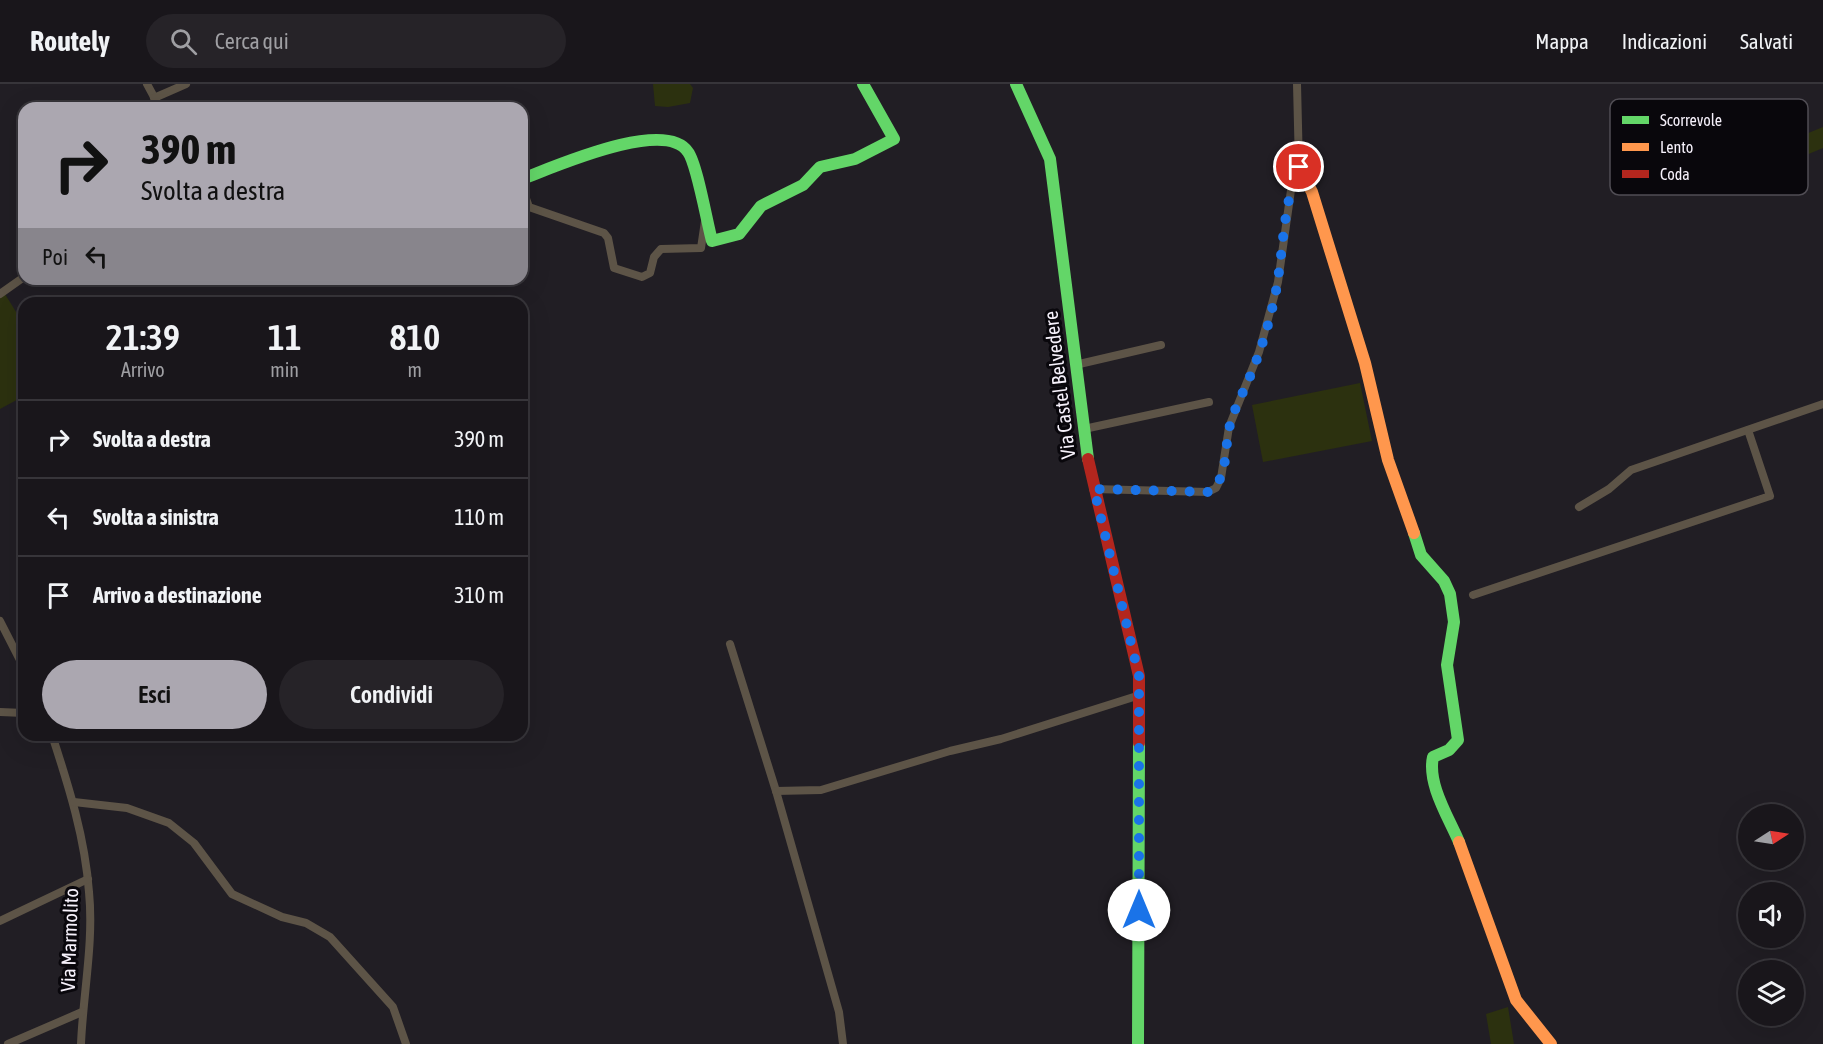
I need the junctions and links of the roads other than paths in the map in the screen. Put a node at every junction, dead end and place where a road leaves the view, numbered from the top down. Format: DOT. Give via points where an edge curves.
graph roads {
  1 [pos="147,84"];
  2 [pos="186,84"];
  3 [pos="863,84"];
  4 [pos="1016,84"];
  5 [pos="1297,84"];
  6 [pos="154,98"];
  7 [pos="156,102"];
  8 [pos="1299,167"];
  9 [pos="528,177"];
  10 [pos="528,204"];
  11 [pos="706,220"];
  12 [pos="18,281"];
  13 [pos="0,294"];
  14 [pos="1161,345"];
  15 [pos="1075,365"];
  16 [pos="1209,402"];
  17 [pos="1823,404"];
  18 [pos="1084,429"];
  19 [pos="1748,430"];
  20 [pos="1094,489"];
  21 [pos="1579,507"];
  22 [pos="1473,595"];
  23 [pos="0,621"];
  24 [pos="730,644"];
  25 [pos="18,656"];
  26 [pos="1140,695"];
  27 [pos="0,712"];
  28 [pos="18,713"];
  29 [pos="54,741"];
  30 [pos="776,791"];
  31 [pos="74,802"];
  32 [pos="88,879"];
  33 [pos="0,921"];
  34 [pos="82,1012"];
  35 [pos="403,1043"];
  36 [pos="8,1044"];
  37 [pos="81,1044"];
  38 [pos="843,1044"];
  39 [pos="1138,1044"];
  40 [pos="1551,1044"];
  1 -- 6 [label="street"];
  2 -- 6 [label="street"];
  3 -- 11 [label="street" via="894,139 855,159 820,167 803,185 761,206 739,234 712,241"];
  4 -- 15 [label="street, Via Castel Belvedere" via="1050,159"];
  5 -- 8 [label="street"];
  6 -- 7 [label="street"];
  8 -- 20 [label="street" via="1292,183 1270,316 1232,416 1216,488 1208,492"];
  8 -- 40 [label="street" via="1312,192 1355,331 1388,460 1421,555 1444,581 1453,609 1454,636 1447,665 1458,740 1457,745 1433,757 1436,787 1516,1000"];
  9 -- 11 [label="street" via="619,142 676,144 690,155"];
  10 -- 11 [label="street" via="604,233 614,268 642,277 650,273 654,257 661,249 700,248"];
  12 -- 13 [label="street"];
  14 -- 15 [label="street"];
  15 -- 18 [label="street, Via Castel Belvedere"];
  16 -- 18 [label="street"];
  17 -- 19 [label="street"];
  18 -- 20 [label="street, Via Castel Belvedere"];
  19 -- 21 [label="street" via="1631,470"];
  19 -- 22 [label="street" via="1770,496"];
  20 -- 26 [label="street, Via Castel Belvedere" via="1134,654"];
  23 -- 25 [label="street"];
  24 -- 30 [label="street"];
  26 -- 30 [label="street" via="821,790"];
  26 -- 39 [label="street, Via Castel Belvedere"];
  27 -- 28 [label="street"];
  29 -- 31 [label="street, Via Marmolito"];
  30 -- 38 [label="street" via="839,1012"];
  31 -- 32 [label="street, Via Marmolito"];
  31 -- 35 [label="street" via="127,808 169,823 194,843 232,894 282,917 306,923 330,937 393,1007"];
  32 -- 33 [label="street"];
  32 -- 34 [label="street, Via Marmolito" via="90,929"];
  34 -- 36 [label="street"];
  34 -- 37 [label="street, Via Marmolito"];
}
